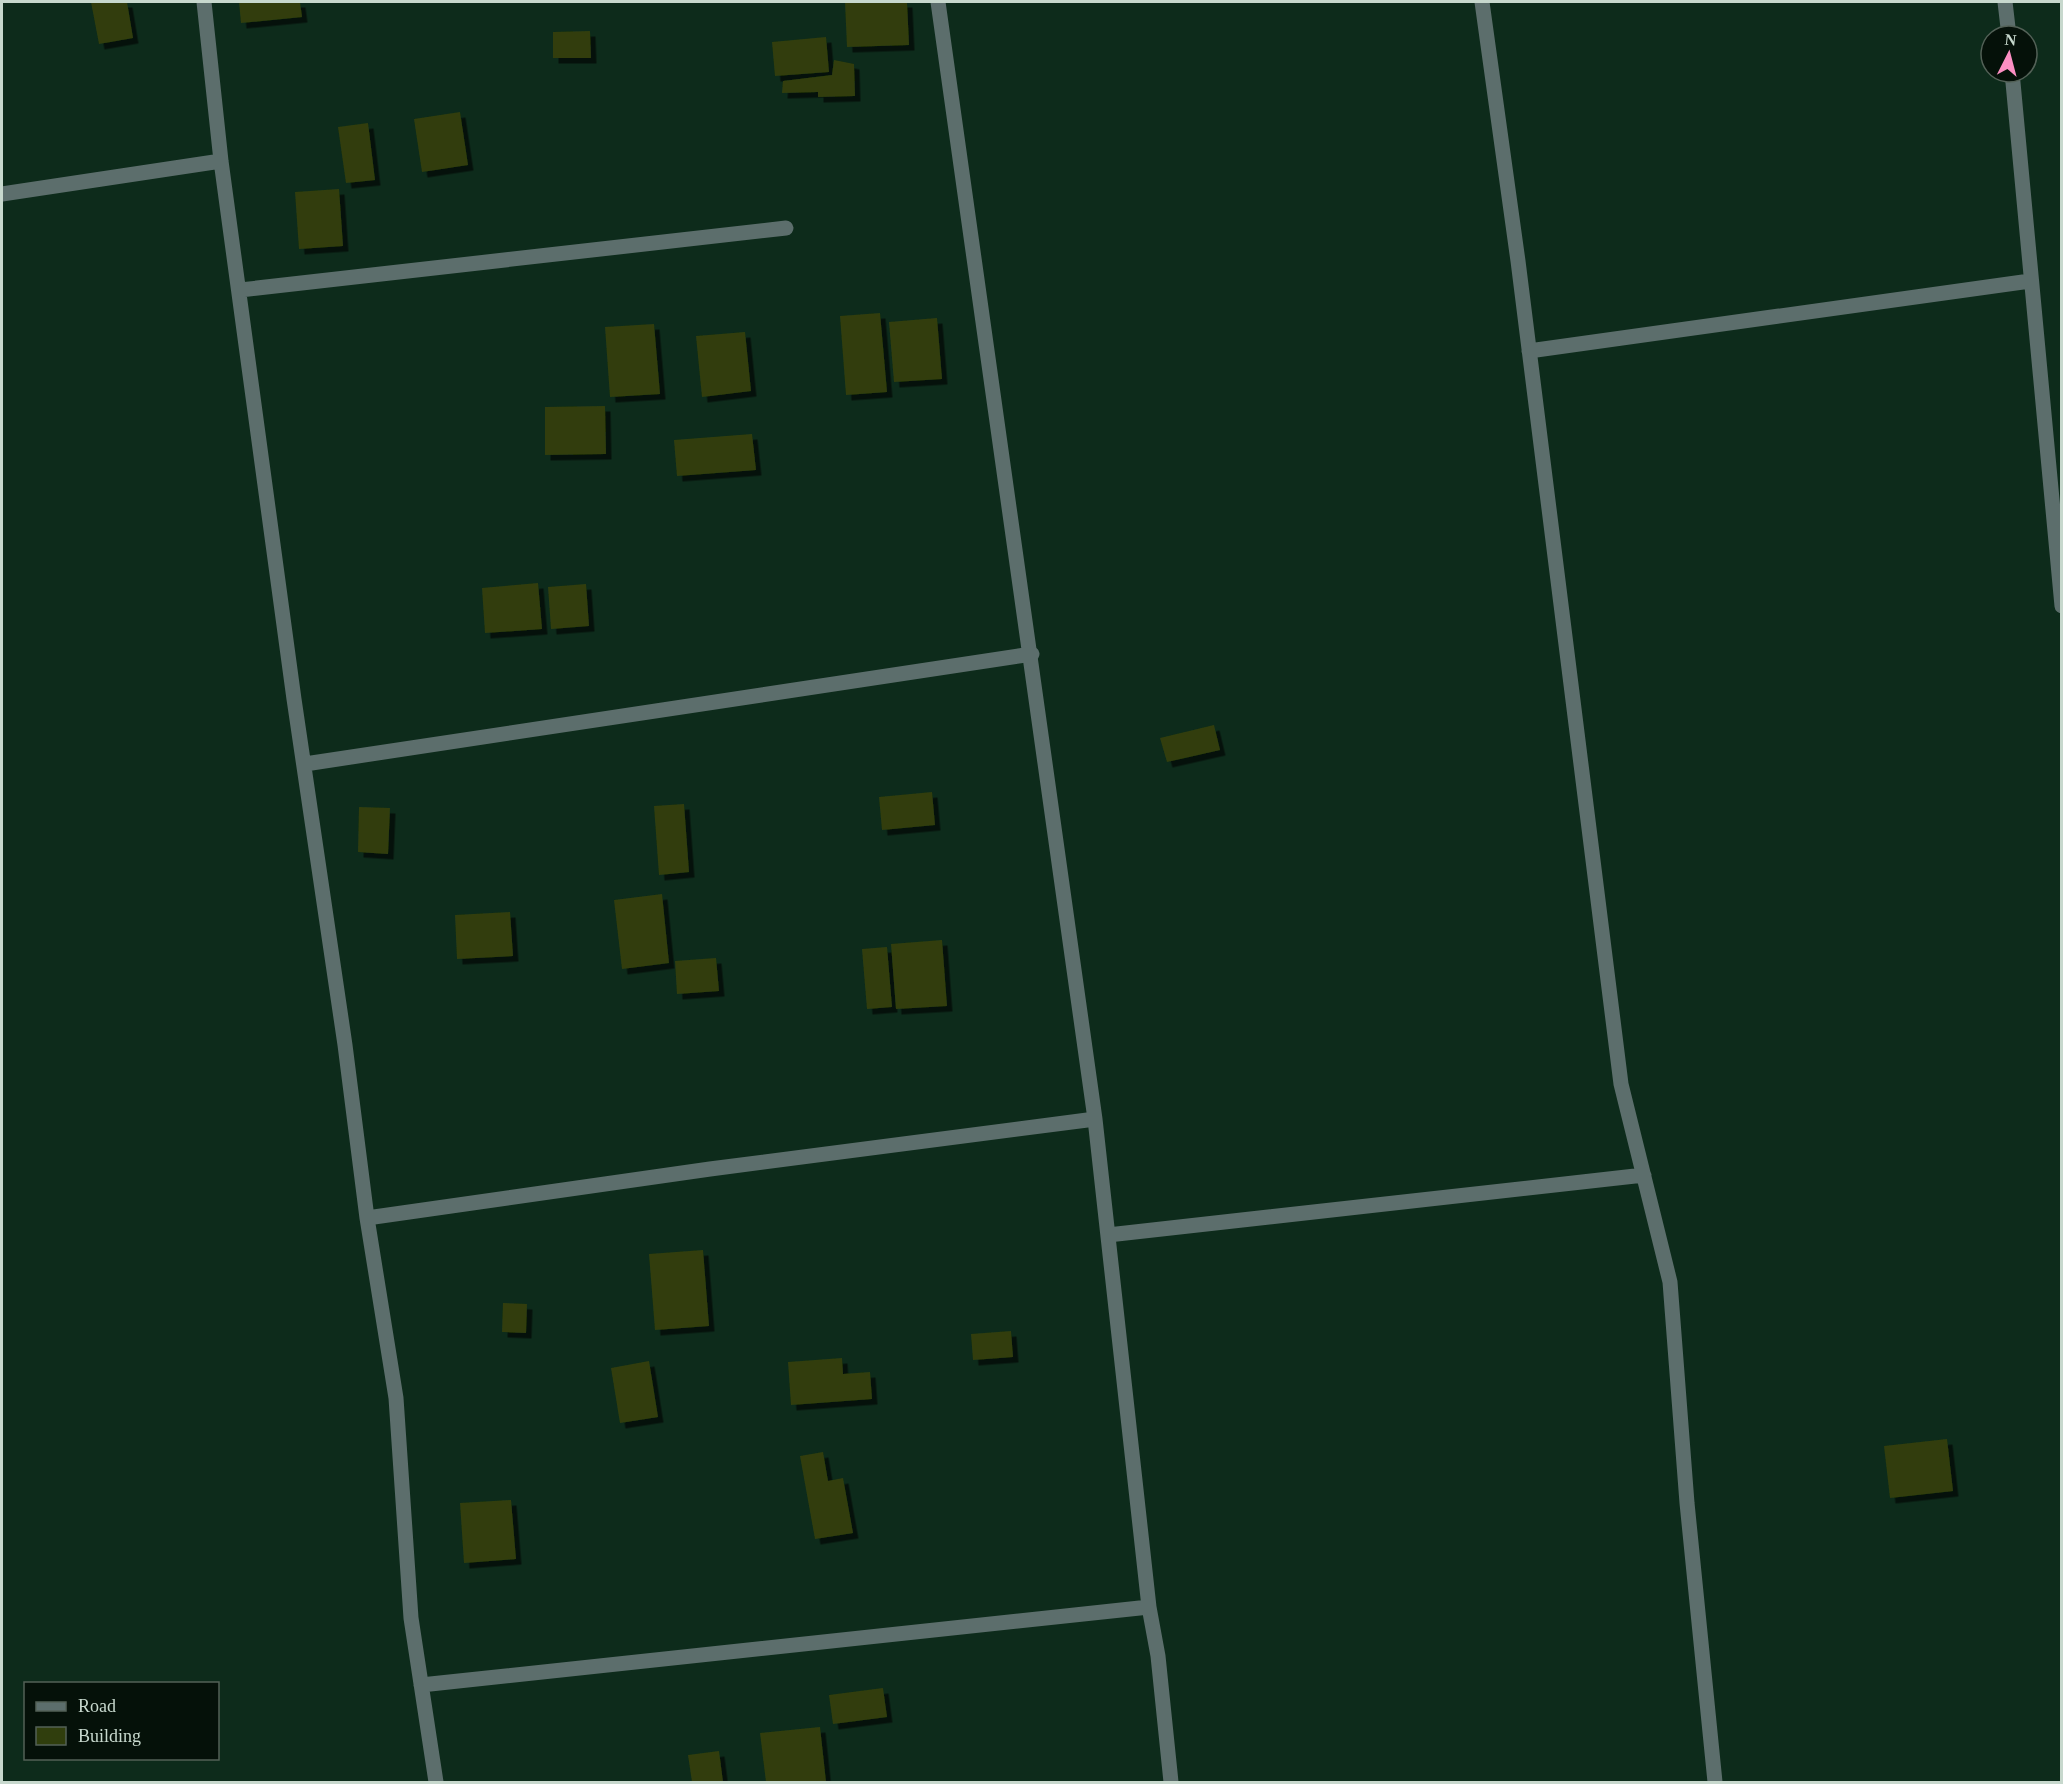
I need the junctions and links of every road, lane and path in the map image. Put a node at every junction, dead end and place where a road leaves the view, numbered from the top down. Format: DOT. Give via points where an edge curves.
graph roads {
  1 [pos="204,2"];
  2 [pos="938,2"];
  3 [pos="1482,2"];
  4 [pos="2005,2"];
  5 [pos="2008,24"];
  6 [pos="2013,84"];
  7 [pos="221,161"];
  8 [pos="2,194"];
  9 [pos="786,228"];
  10 [pos="2030,281"];
  11 [pos="240,290"];
  12 [pos="1529,351"];
  13 [pos="2061,606"];
  14 [pos="1032,654"];
  15 [pos="305,764"];
  16 [pos="1095,1119"];
  17 [pos="1644,1175"];
  18 [pos="367,1218"];
  19 [pos="1108,1234"];
  20 [pos="1149,1607"];
  21 [pos="421,1684"];
  22 [pos="436,1782"];
  23 [pos="1171,1782"];
  24 [pos="1715,1782"];
  1 -- 7 [label="street"];
  2 -- 14 [label="street"];
  3 -- 12 [label="street"];
  4 -- 5 [label="street"];
  6 -- 10 [label="street"];
  7 -- 8 [label="street"];
  7 -- 11 [label="street"];
  9 -- 11 [label="street"];
  10 -- 12 [label="street"];
  10 -- 13 [label="street"];
  11 -- 15 [label="street"];
  12 -- 17 [label="street" via="1621,1084"];
  14 -- 15 [label="street"];
  14 -- 16 [label="street"];
  15 -- 18 [label="street"];
  16 -- 18 [label="street"];
  16 -- 19 [label="street"];
  17 -- 19 [label="street"];
  17 -- 24 [label="street" via="1670,1282"];
  18 -- 21 [label="street" via="396,1398 411,1618"];
  19 -- 20 [label="street"];
  20 -- 21 [label="street"];
  20 -- 23 [label="street"];
  21 -- 22 [label="street"];
}
